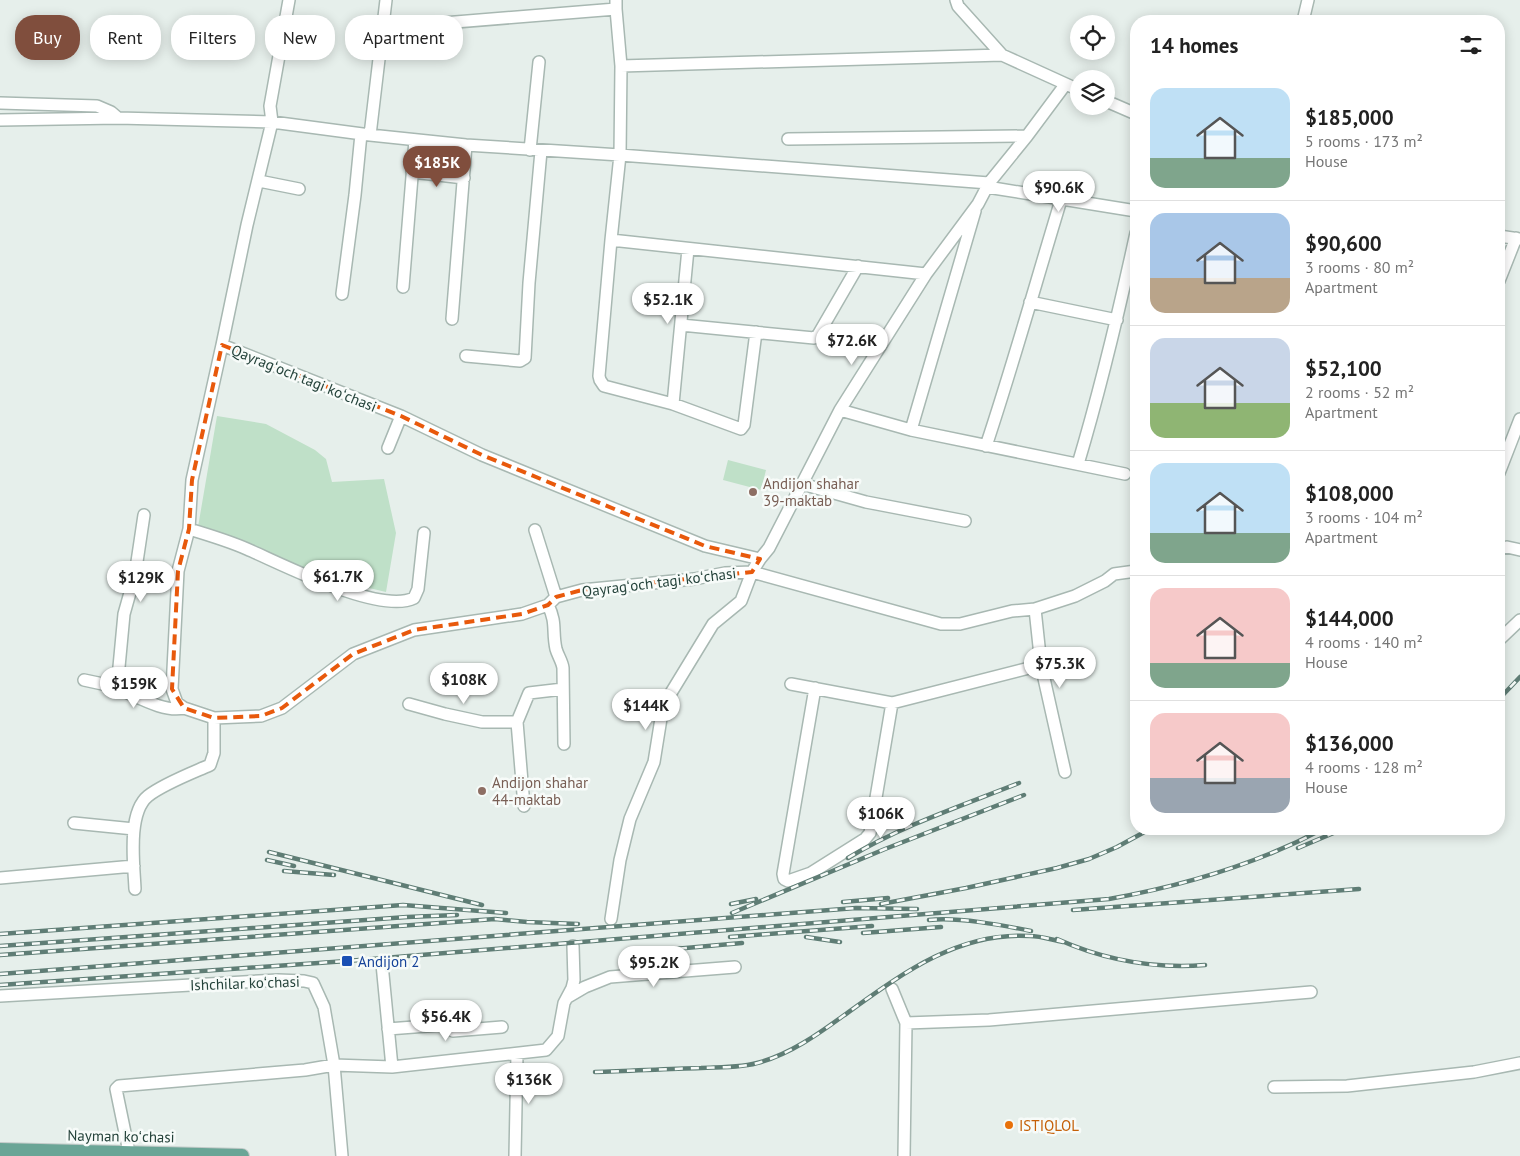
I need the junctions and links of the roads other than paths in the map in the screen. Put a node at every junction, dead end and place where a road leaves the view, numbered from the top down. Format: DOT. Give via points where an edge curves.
graph roads {
  1 [pos="289,0"];
  2 [pos="386,0"];
  3 [pos="956,0"];
  4 [pos="1308,0"];
  5 [pos="616,4"];
  6 [pos="384,15"];
  7 [pos="1304,15"];
  8 [pos="463,20"];
  9 [pos="1002,54"];
  10 [pos="377,60"];
  11 [pos="539,62"];
  12 [pos="621,66"];
  13 [pos="1065,85"];
  14 [pos="1070,87"];
  15 [pos="0,103"];
  16 [pos="1115,105"];
  17 [pos="1130,111"];
  18 [pos="118,118"];
  19 [pos="0,120"];
  20 [pos="272,122"];
  21 [pos="365,135"];
  22 [pos="1027,136"];
  23 [pos="788,139"];
  24 [pos="415,140"];
  25 [pos="466,146"];
  26 [pos="536,151"];
  27 [pos="620,155"];
  28 [pos="412,172"];
  29 [pos="464,178"];
  30 [pos="259,181"];
  31 [pos="988,185"];
  32 [pos="299,189"];
  33 [pos="1062,200"];
  34 [pos="978,204"];
  35 [pos="1130,210"];
  36 [pos="1505,237"];
  37 [pos="1518,239"];
  38 [pos="611,240"];
  39 [pos="688,249"];
  40 [pos="1130,260"];
  41 [pos="858,266"];
  42 [pos="1505,268"];
  43 [pos="926,274"];
  44 [pos="403,287"];
  45 [pos="342,294"];
  46 [pos="1030,302"];
  47 [pos="452,319"];
  48 [pos="1117,320"];
  49 [pos="681,325"];
  50 [pos="756,332"];
  51 [pos="222,346"];
  52 [pos="466,356"];
  53 [pos="673,404"];
  54 [pos="840,410"];
  55 [pos="401,416"];
  56 [pos="1520,419"];
  57 [pos="911,430"];
  58 [pos="986,446"];
  59 [pos="388,448"];
  60 [pos="1505,458"];
  61 [pos="1078,464"];
  62 [pos="1125,474"];
  63 [pos="802,484"];
  64 [pos="144,515"];
  65 [pos="964,521"];
  66 [pos="189,530"];
  67 [pos="536,530"];
  68 [pos="424,533"];
  69 [pos="1505,548"];
  70 [pos="1520,550"];
  71 [pos="760,559"];
  72 [pos="752,572"];
  73 [pos="1130,572"];
  74 [pos="552,601"];
  75 [pos="1036,609"];
  76 [pos="1520,620"];
  77 [pos="1505,634"];
  78 [pos="1041,665"];
  79 [pos="84,680"];
  80 [pos="791,684"];
  81 [pos="116,688"];
  82 [pos="816,688"];
  83 [pos="563,689"];
  84 [pos="892,703"];
  85 [pos="408,704"];
  86 [pos="184,708"];
  87 [pos="214,718"];
  88 [pos="517,722"];
  89 [pos="564,744"];
  90 [pos="1065,772"];
  91 [pos="524,806"];
  92 [pos="74,823"];
  93 [pos="134,829"];
  94 [pos="134,866"];
  95 [pos="0,878"];
  96 [pos="135,889"];
  97 [pos="610,919"];
  98 [pos="573,946"];
  99 [pos="382,964"];
  100 [pos="735,967"];
  101 [pos="892,989"];
  102 [pos="1311,992"];
  103 [pos="0,996"];
  104 [pos="568,997"];
  105 [pos="906,1023"];
  106 [pos="502,1027"];
  107 [pos="388,1029"];
  108 [pos="518,1054"];
  109 [pos="1520,1063"];
  110 [pos="334,1065"];
  111 [pos="392,1067"];
  112 [pos="1274,1087"];
  113 [pos="0,1150"];
  114 [pos="129,1152"];
  115 [pos="150,1154"];
  116 [pos="242,1156"];
  117 [pos="342,1156"];
  118 [pos="515,1156"];
  119 [pos="904,1156"];
  1 -- 20 [label="street" via="270,106"];
  2 -- 6 [label="street"];
  3 -- 9 [label="street"];
  4 -- 7 [label="street"];
  5 -- 8 [label="street"];
  5 -- 12 [label="street"];
  9 -- 12 [label="street"];
  9 -- 13 [label="street"];
  10 -- 21 [label="street"];
  11 -- 26 [label="street"];
  12 -- 27 [label="street"];
  13 -- 14 [label="street"];
  13 -- 22 [label="street"];
  15 -- 18 [label="street" via="97,106"];
  16 -- 17 [label="street"];
  18 -- 19 [label="street"];
  18 -- 20 [label="street"];
  20 -- 21 [label="street"];
  20 -- 30 [label="street"];
  21 -- 24 [label="street"];
  21 -- 45 [label="street"];
  22 -- 23 [label="street"];
  22 -- 31 [label="street"];
  24 -- 25 [label="street"];
  24 -- 28 [label="street"];
  25 -- 26 [label="street"];
  25 -- 29 [label="street"];
  26 -- 27 [label="street"];
  26 -- 52 [label="street" via="525,358 520,361"];
  27 -- 31 [label="street"];
  27 -- 38 [label="street"];
  28 -- 29 [label="street"];
  28 -- 44 [label="street"];
  29 -- 47 [label="street"];
  30 -- 32 [label="street"];
  30 -- 51 [label="street"];
  31 -- 33 [label="street"];
  31 -- 34 [label="street"];
  33 -- 35 [label="street"];
  33 -- 46 [label="street"];
  34 -- 43 [label="street"];
  34 -- 57 [label="street"];
  36 -- 37 [label="street"];
  37 -- 42 [label="street"];
  38 -- 39 [label="street"];
  38 -- 53 [label="street" via="600,380 604,386"];
  39 -- 41 [label="street"];
  39 -- 49 [label="street"];
  40 -- 48 [label="street"];
  41 -- 43 [label="street"];
  41 -- 50 [label="street" via="814,338"];
  43 -- 54 [label="street"];
  46 -- 48 [label="street"];
  46 -- 58 [label="street"];
  48 -- 61 [label="street"];
  49 -- 50 [label="street"];
  49 -- 53 [label="street"];
  50 -- 53 [label="street" via="741,429"];
  51 -- 55 [label="street, Qayragʻoch tagi koʻchasi"];
  51 -- 66 [label="street, Qayragʻoch tagi koʻchasi" via="192,480"];
  54 -- 57 [label="street"];
  54 -- 63 [label="street"];
  55 -- 59 [label="street"];
  55 -- 71 [label="street, Qayragʻoch tagi koʻchasi" via="482,456 705,546"];
  56 -- 60 [label="street"];
  57 -- 58 [label="street"];
  58 -- 61 [label="street"];
  61 -- 62 [label="street"];
  63 -- 65 [label="street" via="866,502"];
  63 -- 71 [label="street"];
  64 -- 81 [label="street" via="135,575 124,614"];
  66 -- 68 [label="street" via="246,549 360,596 402,602 414,598 418,589"];
  66 -- 86 [label="street, Qayragʻoch tagi koʻchasi" via="178,571 172,689 177,703"];
  67 -- 74 [label="street"];
  69 -- 70 [label="street"];
  71 -- 72 [label="street"];
  72 -- 74 [label="street, Qayragʻoch tagi koʻchasi" via="598,588"];
  72 -- 75 [label="street, Qayragʻoch tagi koʻchasi" via="941,624 960,624 1012,611"];
  72 -- 97 [label="street" via="741,601 713,624 663,706 654,762 630,819"];
  73 -- 75 [label="street, Qayragʻoch tagi koʻchasi" via="1114,574 1075,596"];
  74 -- 83 [label="street"];
  74 -- 87 [label="street, Qayragʻoch tagi koʻchasi" via="522,614 414,630 353,654 282,708 261,716"];
  75 -- 78 [label="street"];
  76 -- 77 [label="street"];
  78 -- 84 [label="street"];
  78 -- 90 [label="street"];
  79 -- 81 [label="street"];
  80 -- 82 [label="street"];
  81 -- 86 [label="street" via="165,708"];
  82 -- 84 [label="street"];
  82 -- 84 [label="street" via="783,874 788,881 811,873 870,833"];
  83 -- 88 [label="street" via="529,693"];
  83 -- 89 [label="street"];
  85 -- 88 [label="street" via="482,722"];
  86 -- 87 [label="street, Qayragʻoch tagi koʻchasi"];
  87 -- 93 [label="street" via="214,753 210,765 147,797"];
  88 -- 91 [label="street"];
  92 -- 93 [label="street"];
  93 -- 94 [label="street"];
  94 -- 95 [label="street"];
  94 -- 96 [label="street"];
  98 -- 104 [label="street" via="574,980"];
  99 -- 107 [label="street"];
  100 -- 104 [label="street" via="610,977"];
  101 -- 105 [label="street"];
  102 -- 105 [label="street" via="989,1020"];
  103 -- 110 [label="street, Ishchilar koʻchasi" via="304,981 313,983 324,1007"];
  104 -- 108 [label="street" via="558,1036 546,1050"];
  105 -- 119 [label="street"];
  106 -- 107 [label="street" via="453,1031 440,1025"];
  107 -- 111 [label="street"];
  108 -- 111 [label="street"];
  108 -- 118 [label="street"];
  109 -- 112 [label="street" via="1474,1072 1347,1086"];
  110 -- 111 [label="street"];
  110 -- 114 [label="street" via="119,1086 116,1089"];
  110 -- 117 [label="street, Ishchilar koʻchasi"];
  113 -- 114 [label="main road, Nayman koʻchasi"];
  114 -- 115 [label="main road, Nayman koʻchasi"];
  115 -- 116 [label="main road, Nayman koʻchasi"];
}
